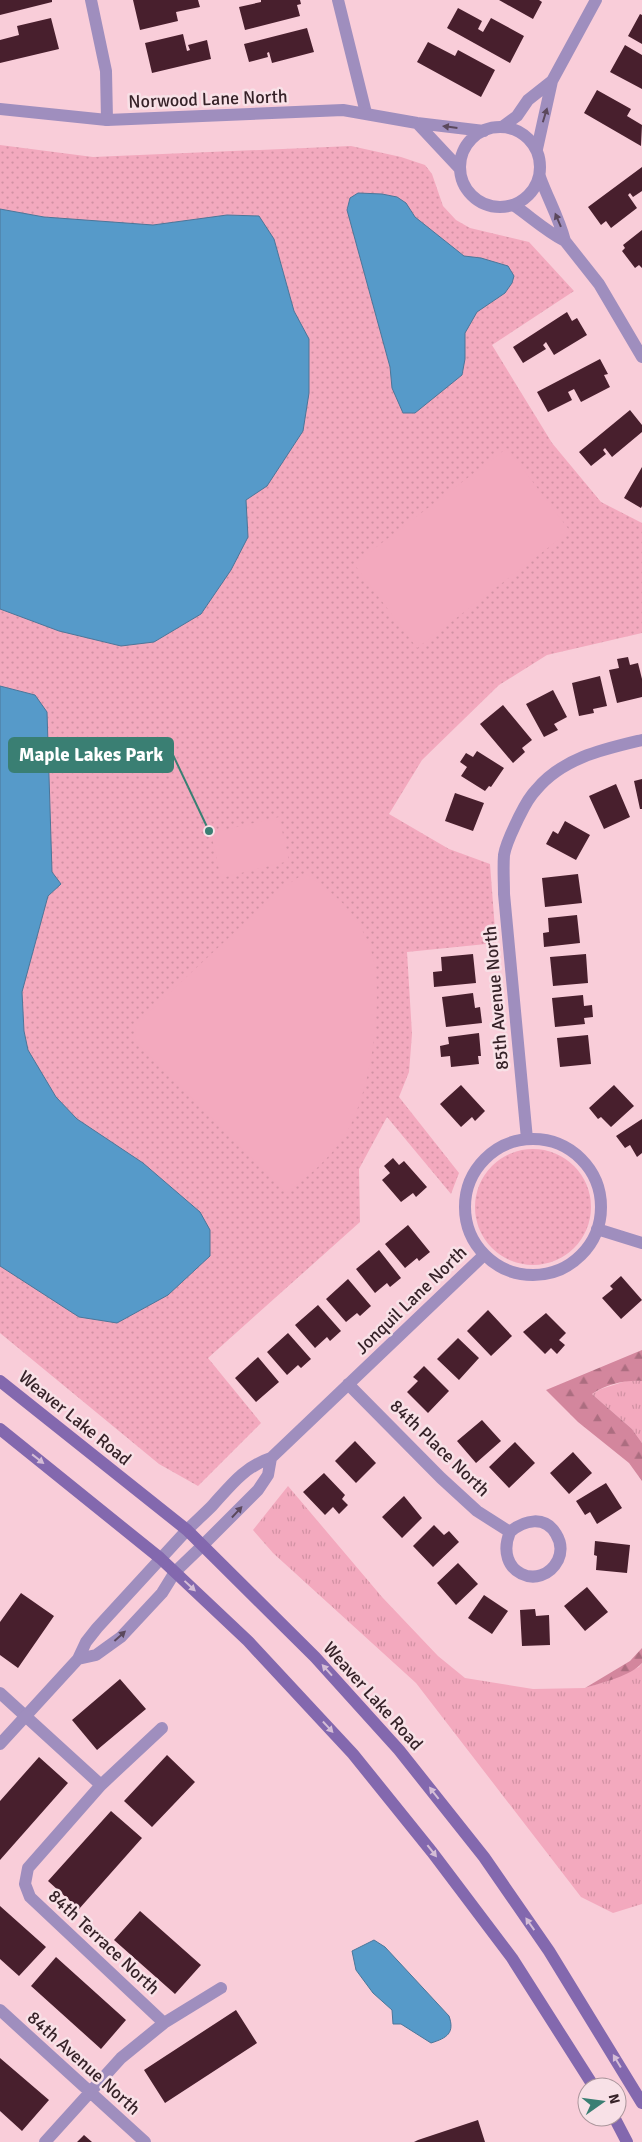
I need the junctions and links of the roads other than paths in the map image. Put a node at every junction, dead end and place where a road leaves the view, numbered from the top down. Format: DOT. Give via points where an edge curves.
graph roads {
  1 [pos="91,0"];
  2 [pos="338,0"];
  3 [pos="596,0"];
  4 [pos="552,81"];
  5 [pos="0,109"];
  6 [pos="366,113"];
  7 [pos="106,120"];
  8 [pos="417,123"];
  9 [pos="502,127"];
  10 [pos="484,131"];
  11 [pos="537,148"];
  12 [pos="460,169"];
  13 [pos="540,177"];
  14 [pos="515,206"];
  15 [pos="565,240"];
  16 [pos="642,356"];
  17 [pos="642,740"];
  18 [pos="527,1139"];
  19 [pos="597,1229"];
  20 [pos="642,1243"];
  21 [pos="484,1255"];
  22 [pos="0,1381"];
  23 [pos="348,1384"];
  24 [pos="0,1429"];
  25 [pos="271,1458"];
  26 [pos="187,1530"];
  27 [pos="510,1532"];
  28 [pos="202,1546"];
  29 [pos="160,1558"];
  30 [pos="175,1572"];
  31 [pos="78,1659"];
  32 [pos="0,1694"];
  33 [pos="26,1716"];
  34 [pos="162,1728"];
  35 [pos="0,1744"];
  36 [pos="101,1785"];
  37 [pos="221,1988"];
  38 [pos="0,2010"];
  39 [pos="164,2022"];
  40 [pos="588,2077"];
  41 [pos="91,2092"];
  42 [pos="642,2103"];
  43 [pos="620,2127"];
  44 [pos="45,2142"];
  45 [pos="145,2142"];
  46 [pos="628,2142"];
  1 -- 7 [label="street" via="106,71"];
  2 -- 6 [label="street"];
  3 -- 4 [label="street"];
  4 -- 9 [label="street"];
  11 -- 4 [label="street, one-way"];
  5 -- 7 [label="street, Norwood Lane North"];
  6 -- 7 [label="street, Norwood Lane North" via="343,110"];
  6 -- 8 [label="street, Norwood Lane North"];
  10 -- 8 [label="street, Norwood Lane North, one-way"];
  8 -- 12 [label="street"];
  9 -- 10 [label="street"];
  9 -- 11 [label="street" via="510,127 525,135"];
  10 -- 12 [label="street" via="475,135 463,150"];
  11 -- 13 [label="street" via="541,162"];
  12 -- 14 [label="street" via="465,188 478,202 496,208"];
  13 -- 14 [label="street" via="531,194"];
  15 -- 13 [label="street, one-way"];
  14 -- 15 [label="street" via="547,232"];
  15 -- 16 [label="street" via="599,284"];
  17 -- 18 [label="street, 85th Avenue North" via="571,762 553,774 536,789 524,808 504,854 504,894"];
  18 -- 19 [label="street" via="549,1141 570,1150 586,1165 597,1185 601,1207"];
  18 -- 21 [label="street" via="509,1143 486,1157 466,1194 467,1227"];
  19 -- 20 [label="street"];
  19 -- 21 [label="street, Jonquil Lane North" via="586,1249 569,1265 548,1274 517,1273 502,1268"];
  21 -- 23 [label="street, Jonquil Lane North"];
  22 -- 26 [label="main road, Weaver Lake Road"];
  23 -- 25 [label="street, Jonquil Lane North"];
  23 -- 27 [label="street, 84th Place North" via="477,1511"];
  24 -- 29 [label="main road, one-way"];
  25 -- 26 [label="street, Jonquil Lane North" via="256,1462 239,1475"];
  28 -- 25 [label="street, Jonquil Lane North, one-way" via="258,1490 268,1474"];
  26 -- 28 [label="main road, Weaver Lake Road"];
  26 -- 29 [label="street, Jonquil Lane North"];
  27 -- 27 [label="street" via="506,1553 514,1569 522,1574 540,1576 555,1566 561,1547 554,1530 546,1524 528,1521"];
  28 -- 30 [label="street, Jonquil Lane North"];
  42 -- 28 [label="main road, Weaver Lake Road, one-way" via="549,1951 484,1858 399,1750 314,1656"];
  29 -- 30 [label="main road"];
  29 -- 31 [label="street, Jonquil Lane North" via="86,1642"];
  31 -- 30 [label="street, Jonquil Lane North, one-way" via="96,1656 121,1637 162,1593"];
  30 -- 40 [label="main road, one-way" via="248,1641 353,1754 512,1958"];
  31 -- 33 [label="street, Jonquil Lane North"];
  32 -- 33 [label="street"];
  33 -- 35 [label="street, Jonquil Lane North"];
  33 -- 36 [label="street"];
  34 -- 36 [label="street"];
  36 -- 39 [label="street, 84th Terrace North" via="28,1868 25,1884 30,1897"];
  37 -- 39 [label="street"];
  38 -- 41 [label="street, 84th Avenue North"];
  39 -- 41 [label="street" via="121,2058"];
  41 -- 44 [label="street"];
  41 -- 45 [label="street, 84th Avenue North"];
  43 -- 46 [label="main road"];
}
